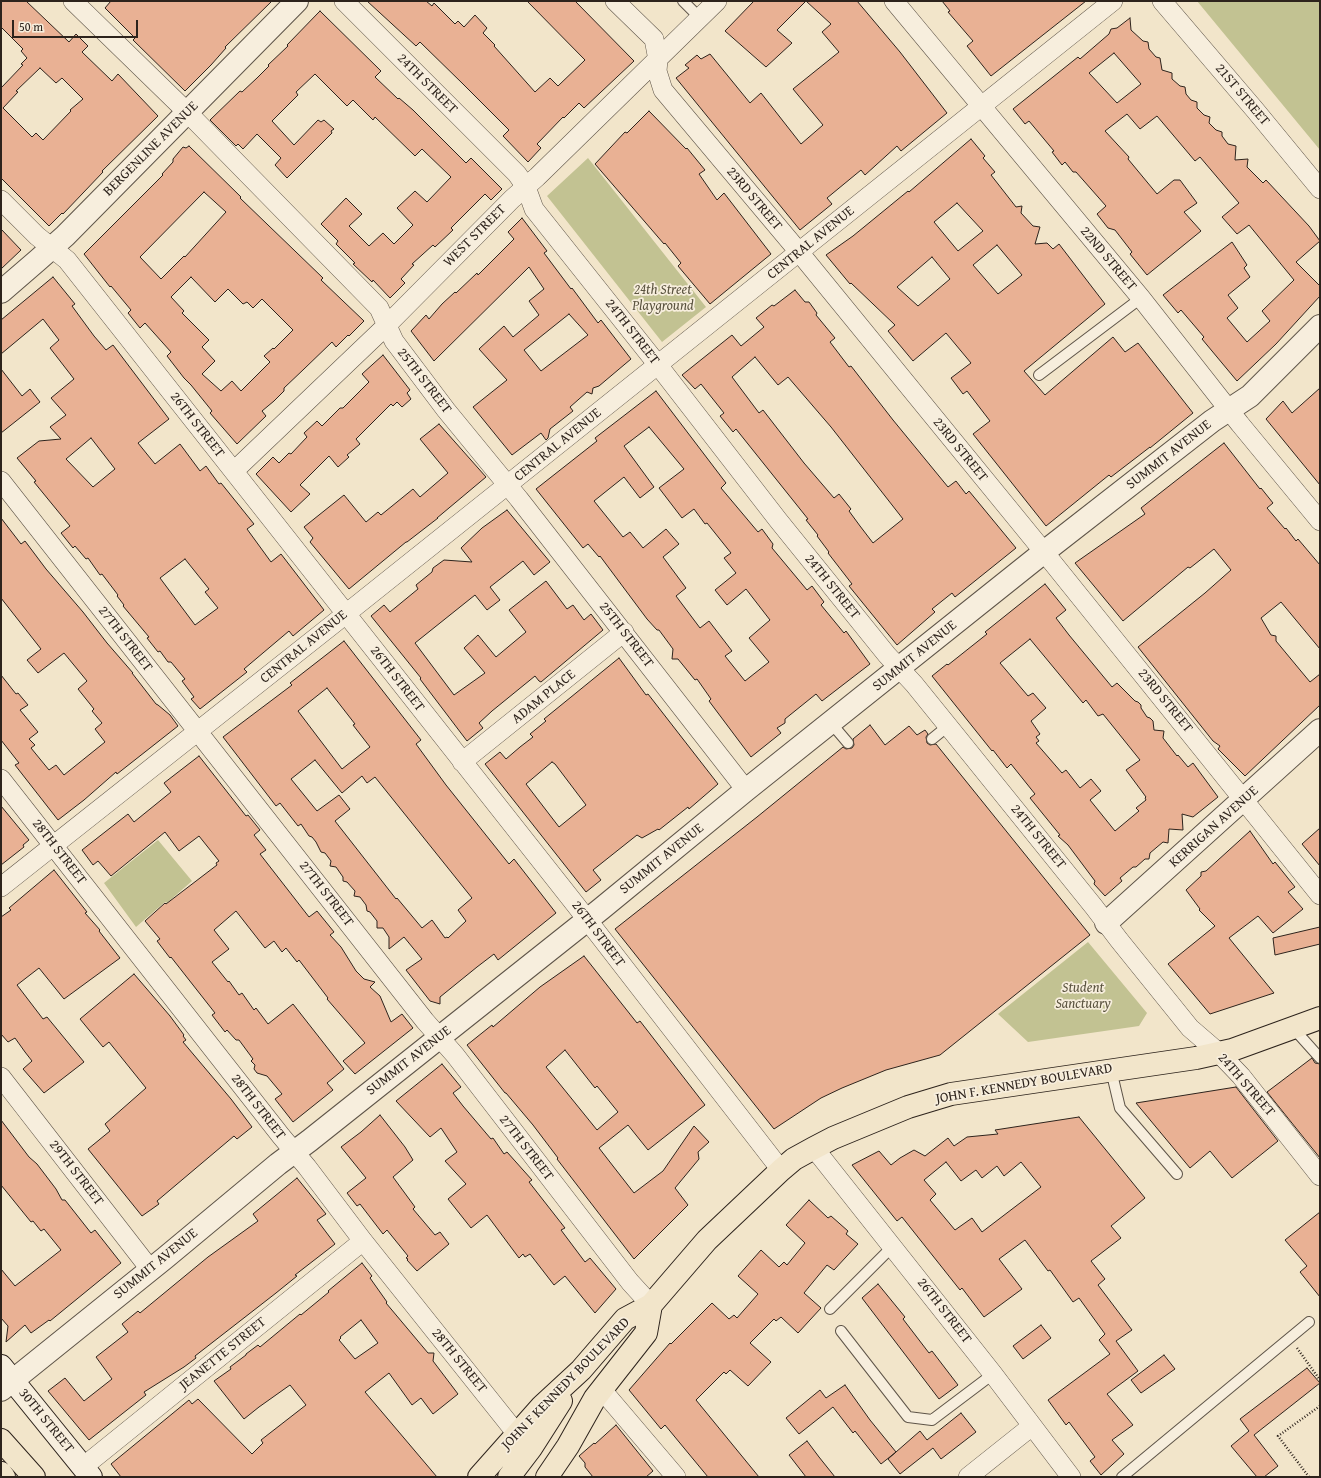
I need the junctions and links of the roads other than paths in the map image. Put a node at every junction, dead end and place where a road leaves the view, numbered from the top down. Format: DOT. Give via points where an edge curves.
graph roads {
  1 [pos="73,1"];
  2 [pos="297,1"];
  3 [pos="344,1"];
  4 [pos="615,1"];
  5 [pos="683,1"];
  6 [pos="717,1"];
  7 [pos="894,1"];
  8 [pos="1114,1"];
  9 [pos="1162,1"];
  10 [pos="700,18"];
  11 [pos="658,60"];
  12 [pos="981,106"];
  13 [pos="187,112"];
  14 [pos="526,187"];
  15 [pos="1320,189"];
  16 [pos="1,200"];
  17 [pos="52,248"];
  18 [pos="799,252"];
  19 [pos="1,292"];
  20 [pos="1141,298"];
  21 [pos="386,326"];
  22 [pos="1320,326"];
  23 [pos="658,365"];
  24 [pos="1039,375"];
  25 [pos="1230,410"];
  26 [pos="234,471"];
  27 [pos="1,481"];
  28 [pos="508,485"];
  29 [pos="1320,521"];
  30 [pos="1044,552"];
  31 [pos="346,614"];
  32 [pos="624,632"];
  33 [pos="900,668"];
  34 [pos="831,723"];
  35 [pos="948,726"];
  36 [pos="1320,730"];
  37 [pos="198,731"];
  38 [pos="932,739"];
  39 [pos="848,743"];
  40 [pos="462,762"];
  41 [pos="1,778"];
  42 [pos="746,790"];
  43 [pos="1243,800"];
  44 [pos="54,846"];
  45 [pos="1,887"];
  46 [pos="1320,895"];
  47 [pos="587,920"];
  48 [pos="1106,923"];
  49 [pos="1318,1022"];
  50 [pos="1294,1029"];
  51 [pos="439,1037"];
  52 [pos="1219,1053"];
  53 [pos="1320,1058"];
  54 [pos="1111,1070"];
  55 [pos="1,1077"];
  56 [pos="814,1148"];
  57 [pos="294,1152"];
  58 [pos="781,1170"];
  59 [pos="1176,1174"];
  60 [pos="1320,1176"];
  61 [pos="363,1241"];
  62 [pos="893,1246"];
  63 [pos="150,1269"];
  64 [pos="651,1305"];
  65 [pos="830,1309"];
  66 [pos="1309,1322"];
  67 [pos="841,1331"];
  68 [pos="581,1370"];
  69 [pos="994,1374"];
  70 [pos="4,1381"];
  71 [pos="598,1394"];
  72 [pos="1032,1426"];
  73 [pos="517,1434"];
  74 [pos="1,1440"];
  75 [pos="87,1472"];
  76 [pos="1,1473"];
  77 [pos="4,1477"];
  78 [pos="34,1477"];
  79 [pos="479,1477"];
  80 [pos="509,1477"];
  81 [pos="528,1477"];
  82 [pos="548,1477"];
  83 [pos="676,1477"];
  84 [pos="968,1477"];
  85 [pos="1071,1477"];
  86 [pos="1122,1477"];
  1 -- 13 [label="street, 25TH STREET"];
  2 -- 13 [label="street, BERGENLINE AVENUE"];
  3 -- 14 [label="street, 24TH STREET" via="517,174"];
  4 -- 11 [label="street, 23RD STREET" via="654,39"];
  5 -- 10 [label="lane"];
  6 -- 10 [label="street, WEST STREET"];
  7 -- 12 [label="street, 22ND STREET"];
  8 -- 12 [label="street, CENTRAL AVENUE"];
  9 -- 15 [label="street, 21ST STREET"];
  10 -- 11 [label="street, WEST STREET"];
  11 -- 14 [label="street, WEST STREET"];
  11 -- 18 [label="street, 23RD STREET" via="657,71 664,90"];
  12 -- 18 [label="street, CENTRAL AVENUE"];
  12 -- 20 [label="street, 22ND STREET"];
  13 -- 17 [label="street, BERGENLINE AVENUE"];
  13 -- 21 [label="street, 25TH STREET" via="379,308"];
  14 -- 21 [label="street, WEST STREET"];
  14 -- 23 [label="street, 24TH STREET" via="534,209"];
  16 -- 17 [label="street, 26TH STREET"];
  17 -- 19 [label="street, BERGENLINE AVENUE"];
  17 -- 26 [label="street, 26TH STREET" via="72,265"];
  18 -- 23 [label="street, CENTRAL AVENUE"];
  18 -- 30 [label="street, 23RD STREET"];
  20 -- 24 [label="lane"];
  20 -- 25 [label="street, 22ND STREET"];
  21 -- 26 [label="street, WEST STREET"];
  21 -- 28 [label="street, 25TH STREET" via="394,342 446,410"];
  22 -- 25 [label="street, SUMMIT AVENUE" via="1250,396"];
  23 -- 28 [label="street, CENTRAL AVENUE"];
  23 -- 33 [label="street, 24TH STREET" via="778,520"];
  25 -- 29 [label="street, 22ND STREET"];
  25 -- 30 [label="street, SUMMIT AVENUE" via="1212,421"];
  26 -- 31 [label="street, 26TH STREET"];
  27 -- 37 [label="street, 27TH STREET"];
  28 -- 31 [label="street, CENTRAL AVENUE"];
  28 -- 32 [label="street, 25TH STREET"];
  30 -- 33 [label="street, SUMMIT AVENUE"];
  30 -- 43 [label="street, 23RD STREET"];
  31 -- 37 [label="street, CENTRAL AVENUE"];
  31 -- 40 [label="street, 26TH STREET"];
  32 -- 40 [label="street, ADAM PLACE"];
  32 -- 42 [label="street, 25TH STREET"];
  33 -- 34 [label="street, SUMMIT AVENUE"];
  33 -- 35 [label="street, 24TH STREET"];
  34 -- 39 [label="lane"];
  34 -- 42 [label="street, SUMMIT AVENUE"];
  35 -- 38 [label="lane"];
  35 -- 48 [label="street, 24TH STREET"];
  36 -- 43 [label="street, KERRIGAN AVENUE"];
  37 -- 44 [label="street, CENTRAL AVENUE"];
  37 -- 51 [label="street, 27TH STREET"];
  40 -- 47 [label="street, 26TH STREET"];
  41 -- 44 [label="street, 28TH STREET"];
  42 -- 47 [label="street, SUMMIT AVENUE"];
  43 -- 46 [label="street, 23RD STREET"];
  43 -- 48 [label="street, KERRIGAN AVENUE"];
  44 -- 45 [label="street, CENTRAL AVENUE"];
  44 -- 57 [label="street, 28TH STREET"];
  47 -- 51 [label="street, SUMMIT AVENUE"];
  47 -- 58 [label="street, 26TH STREET"];
  48 -- 52 [label="street, 24TH STREET" via="1190,1028"];
  49 -- 50 [label="main road, JOHN F. KENNEDY BOULEVARD"];
  50 -- 52 [label="main road, JOHN F. KENNEDY BOULEVARD"];
  50 -- 53 [label="lane"];
  51 -- 57 [label="street, SUMMIT AVENUE"];
  51 -- 64 [label="street, 27TH STREET" via="630,1282"];
  52 -- 54 [label="main road, JOHN F. KENNEDY BOULEVARD"];
  52 -- 60 [label="street, 24TH STREET" via="1241,1076"];
  54 -- 56 [label="main road, JOHN F. KENNEDY BOULEVARD" via="951,1094 908,1106"];
  54 -- 59 [label="lane" via="1120,1108"];
  55 -- 63 [label="street, 29TH STREET"];
  56 -- 58 [label="main road, JOHN F. KENNEDY BOULEVARD"];
  56 -- 62 [label="street, 26TH STREET"];
  57 -- 61 [label="street, 28TH STREET"];
  57 -- 63 [label="street, SUMMIT AVENUE"];
  58 -- 64 [label="main road, JOHN F. KENNEDY BOULEVARD" via="708,1240"];
  61 -- 73 [label="street, 28TH STREET"];
  61 -- 75 [label="street, JEANETTE STREET"];
  62 -- 65 [label="lane"];
  62 -- 69 [label="street, 26TH STREET"];
  63 -- 70 [label="street, SUMMIT AVENUE"];
  64 -- 68 [label="main road, JOHN F KENNEDY BOULEVARD" via="625,1319"];
  64 -- 71 [label="main road, JOHN F KENNEDY BOULEVARD" via="646,1333"];
  66 -- 86 [label="lane"];
  67 -- 69 [label="lane" via="908,1417 932,1420"];
  68 -- 73 [label="main road, JOHN F KENNEDY BOULEVARD" via="542,1406"];
  68 -- 80 [label="main road" via="531,1448"];
  69 -- 72 [label="street, 26TH STREET"];
  70 -- 75 [label="street, 30TH STREET"];
  71 -- 81 [label="main road" via="558,1438"];
  71 -- 82 [label="main road, JOHN F KENNEDY BOULEVARD"];
  71 -- 83 [label="street"];
  72 -- 84 [label="street"];
  72 -- 85 [label="street, 26TH STREET"];
  73 -- 79 [label="main road, JOHN F KENNEDY BOULEVARD"];
  74 -- 78 [label="main road"];
  76 -- 77 [label="main road"];
}
